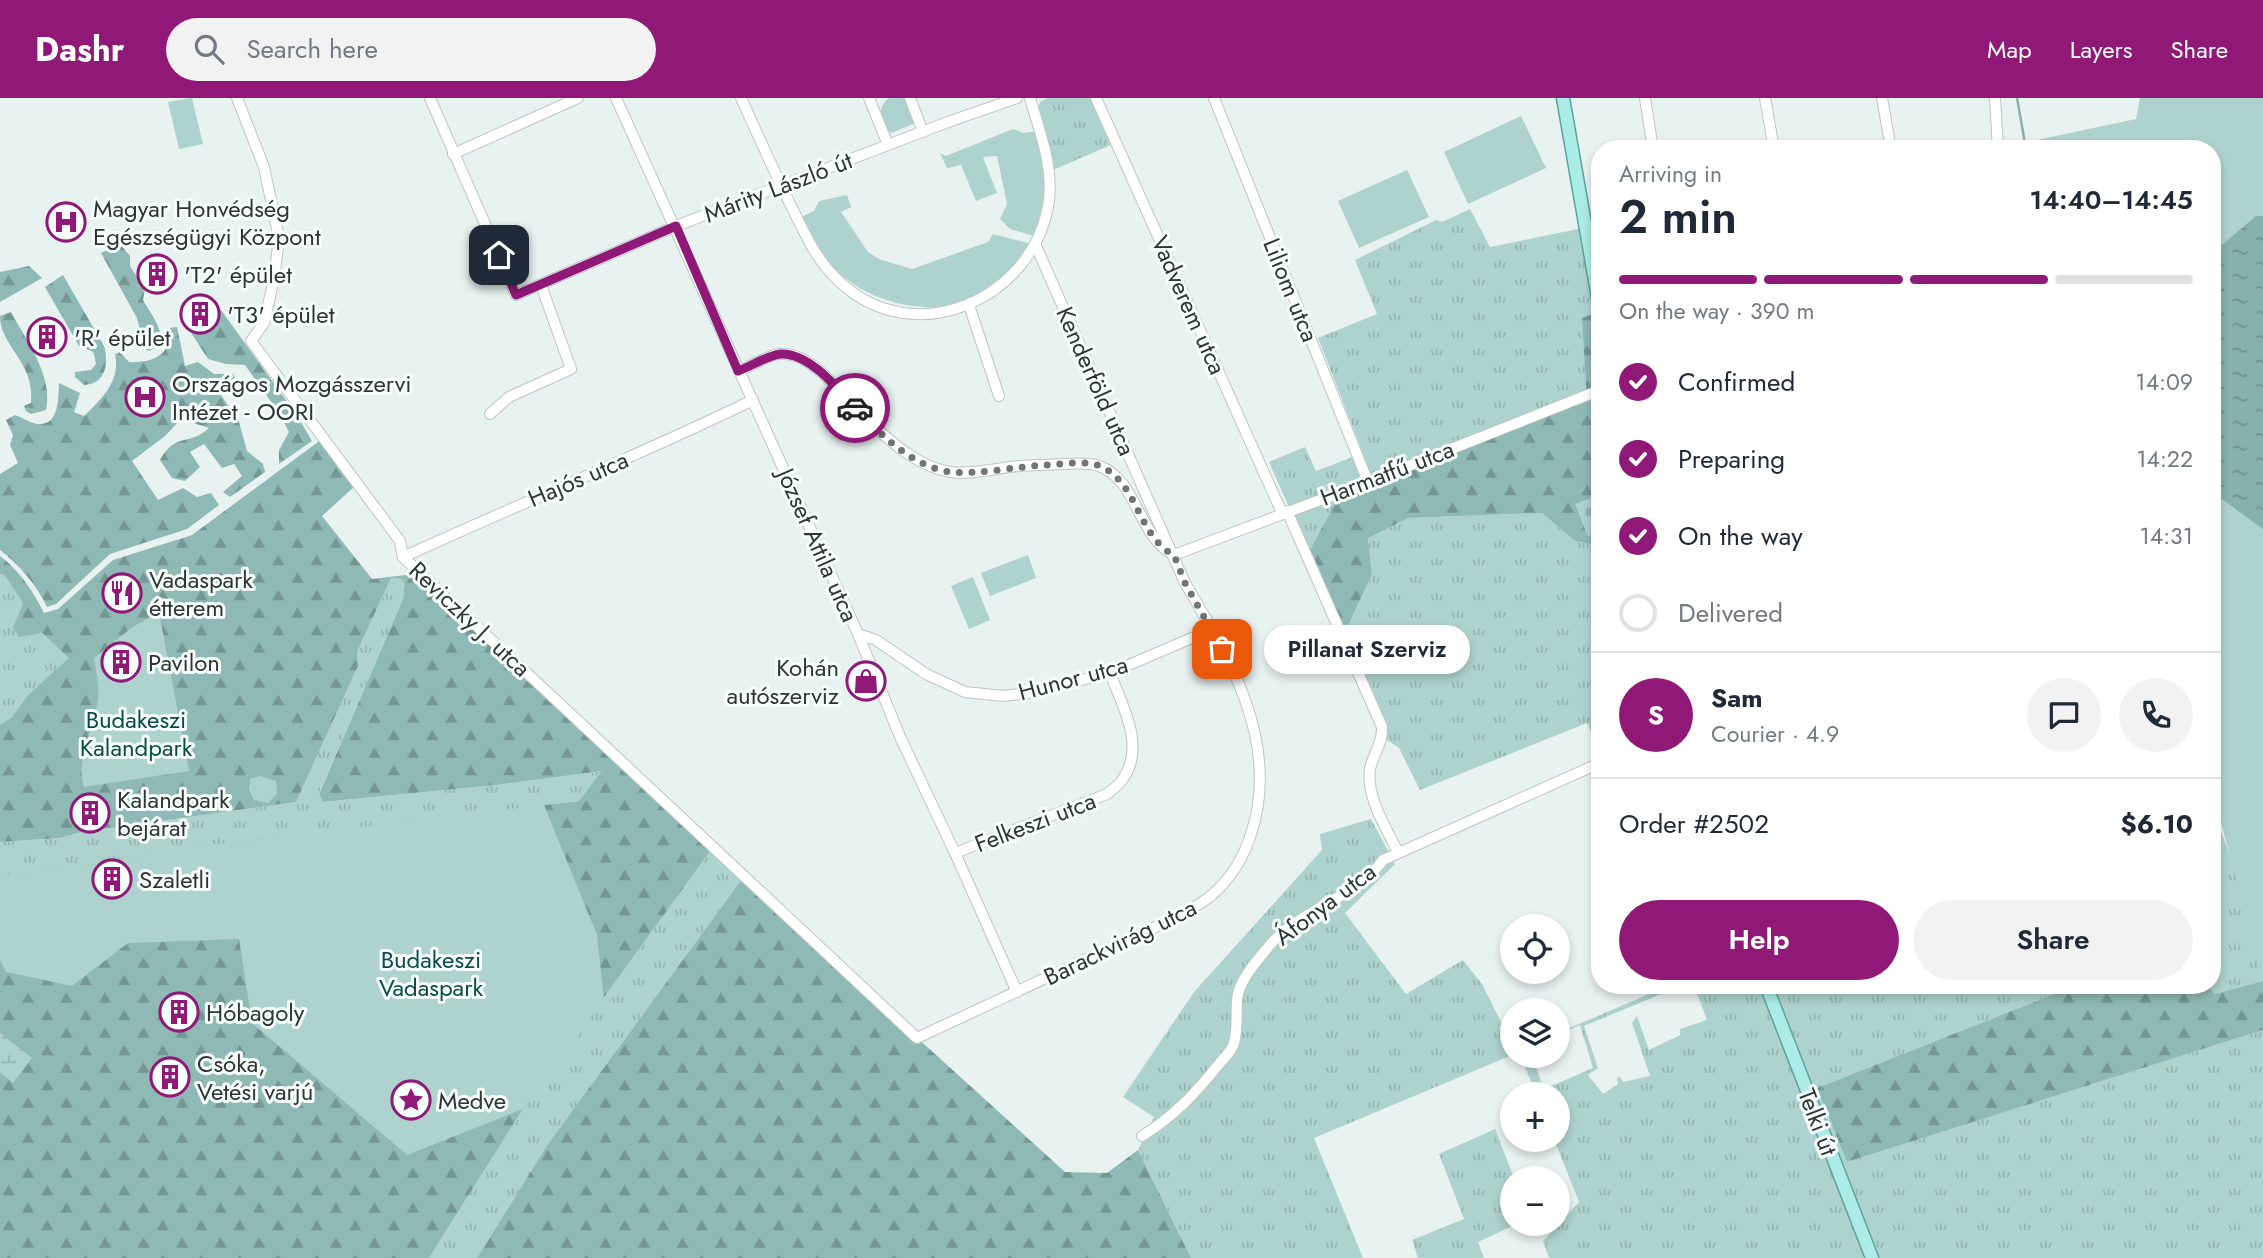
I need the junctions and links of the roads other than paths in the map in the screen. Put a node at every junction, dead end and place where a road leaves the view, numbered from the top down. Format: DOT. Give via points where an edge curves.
graph roads {
  1 [pos="237,98"];
  2 [pos="430,98"];
  3 [pos="578,98"];
  4 [pos="616,98"];
  5 [pos="741,98"];
  6 [pos="869,98"];
  7 [pos="911,98"];
  8 [pos="1017,98"];
  9 [pos="1030,98"];
  10 [pos="1096,98"];
  11 [pos="1214,98"];
  12 [pos="1563,98"];
  13 [pos="1645,98"];
  14 [pos="1765,98"];
  15 [pos="1882,98"];
  16 [pos="1996,98"];
  17 [pos="923,132"];
  18 [pos="1652,140"];
  19 [pos="1772,140"];
  20 [pos="1889,140"];
  21 [pos="1998,140"];
  22 [pos="888,145"];
  23 [pos="453,154"];
  24 [pos="781,185"];
  25 [pos="676,226"];
  26 [pos="1036,246"];
  27 [pos="1591,258"];
  28 [pos="541,285"];
  29 [pos="969,306"];
  30 [pos="738,371"];
  31 [pos="1591,394"];
  32 [pos="999,396"];
  33 [pos="753,401"];
  34 [pos="490,414"];
  35 [pos="1368,482"];
  36 [pos="1284,512"];
  37 [pos="1174,555"];
  38 [pos="403,557"];
  39 [pos="1213,629"];
  40 [pos="858,634"];
  41 [pos="1110,673"];
  42 [pos="1591,767"];
  43 [pos="1398,852"];
  44 [pos="955,853"];
  45 [pos="1017,992"];
  46 [pos="1769,994"];
  47 [pos="917,1038"];
  48 [pos="1142,1136"];
  49 [pos="1872,1258"];
  1 -- 38 [label="street, Reviczky J. utca" via="264,167 279,238 264,323 251,341 400,541"];
  2 -- 23 [label="street"];
  3 -- 23 [label="street"];
  4 -- 25 [label="street, József Attila utca"];
  5 -- 24 [label="street"];
  6 -- 22 [label="street"];
  7 -- 17 [label="street"];
  8 -- 17 [label="street, Márity László út"];
  9 -- 26 [label="street" via="1051,184"];
  10 -- 36 [label="street, Vadverem utca"];
  11 -- 35 [label="street, Liliom utca"];
  12 -- 27 [label="main road"];
  13 -- 18 [label="street"];
  14 -- 19 [label="street"];
  15 -- 20 [label="street"];
  16 -- 21 [label="street"];
  17 -- 22 [label="street, Márity László út"];
  22 -- 24 [label="street, Márity László út"];
  23 -- 28 [label="street, Márity László út" via="516,295"];
  24 -- 25 [label="street, Márity László út"];
  24 -- 29 [label="street" via="810,247 845,286 880,307 909,313"];
  25 -- 28 [label="street, Márity László út"];
  25 -- 30 [label="street, József Attila utca"];
  26 -- 29 [label="street" via="996,290"];
  26 -- 37 [label="street, Kenderföld utca"];
  28 -- 34 [label="street" via="571,369 509,397"];
  29 -- 32 [label="street"];
  30 -- 33 [label="street, József Attila utca"];
  30 -- 37 [label="street" via="777,354 801,358 903,451 927,466 952,472 1098,465 1124,487 1156,540"];
  31 -- 35 [label="street, Harmatfű utca"];
  33 -- 38 [label="street, Hajós utca"];
  33 -- 40 [label="street, József Attila utca"];
  35 -- 36 [label="street, Harmatfű utca"];
  36 -- 37 [label="street, Harmatfű utca"];
  36 -- 43 [label="street, Vadverem utca" via="1382,727 1370,777 1379,814"];
  37 -- 39 [label="street, Barackvirág utca"];
  38 -- 47 [label="street, Reviczky J. utca"];
  39 -- 41 [label="street, Hunor utca"];
  39 -- 45 [label="street, Barackvirág utca" via="1254,724 1262,768 1257,816 1233,873 1213,894 1183,914"];
  40 -- 41 [label="street, Hunor utca" via="876,640 926,674 981,695 1029,693"];
  40 -- 44 [label="street, József Attila utca"];
  41 -- 44 [label="street, Felkeszi utca" via="1133,733 1131,762 1123,779 1107,794"];
  42 -- 43 [label="street, Áfonya utca"];
  43 -- 48 [label="street, Áfonya utca" via="1271,944 1245,978 1237,998 1233,1046 1177,1111"];
  44 -- 45 [label="street, József Attila utca"];
  45 -- 47 [label="street, Barackvirág utca"];
  46 -- 49 [label="main road, Telki út"];
}
